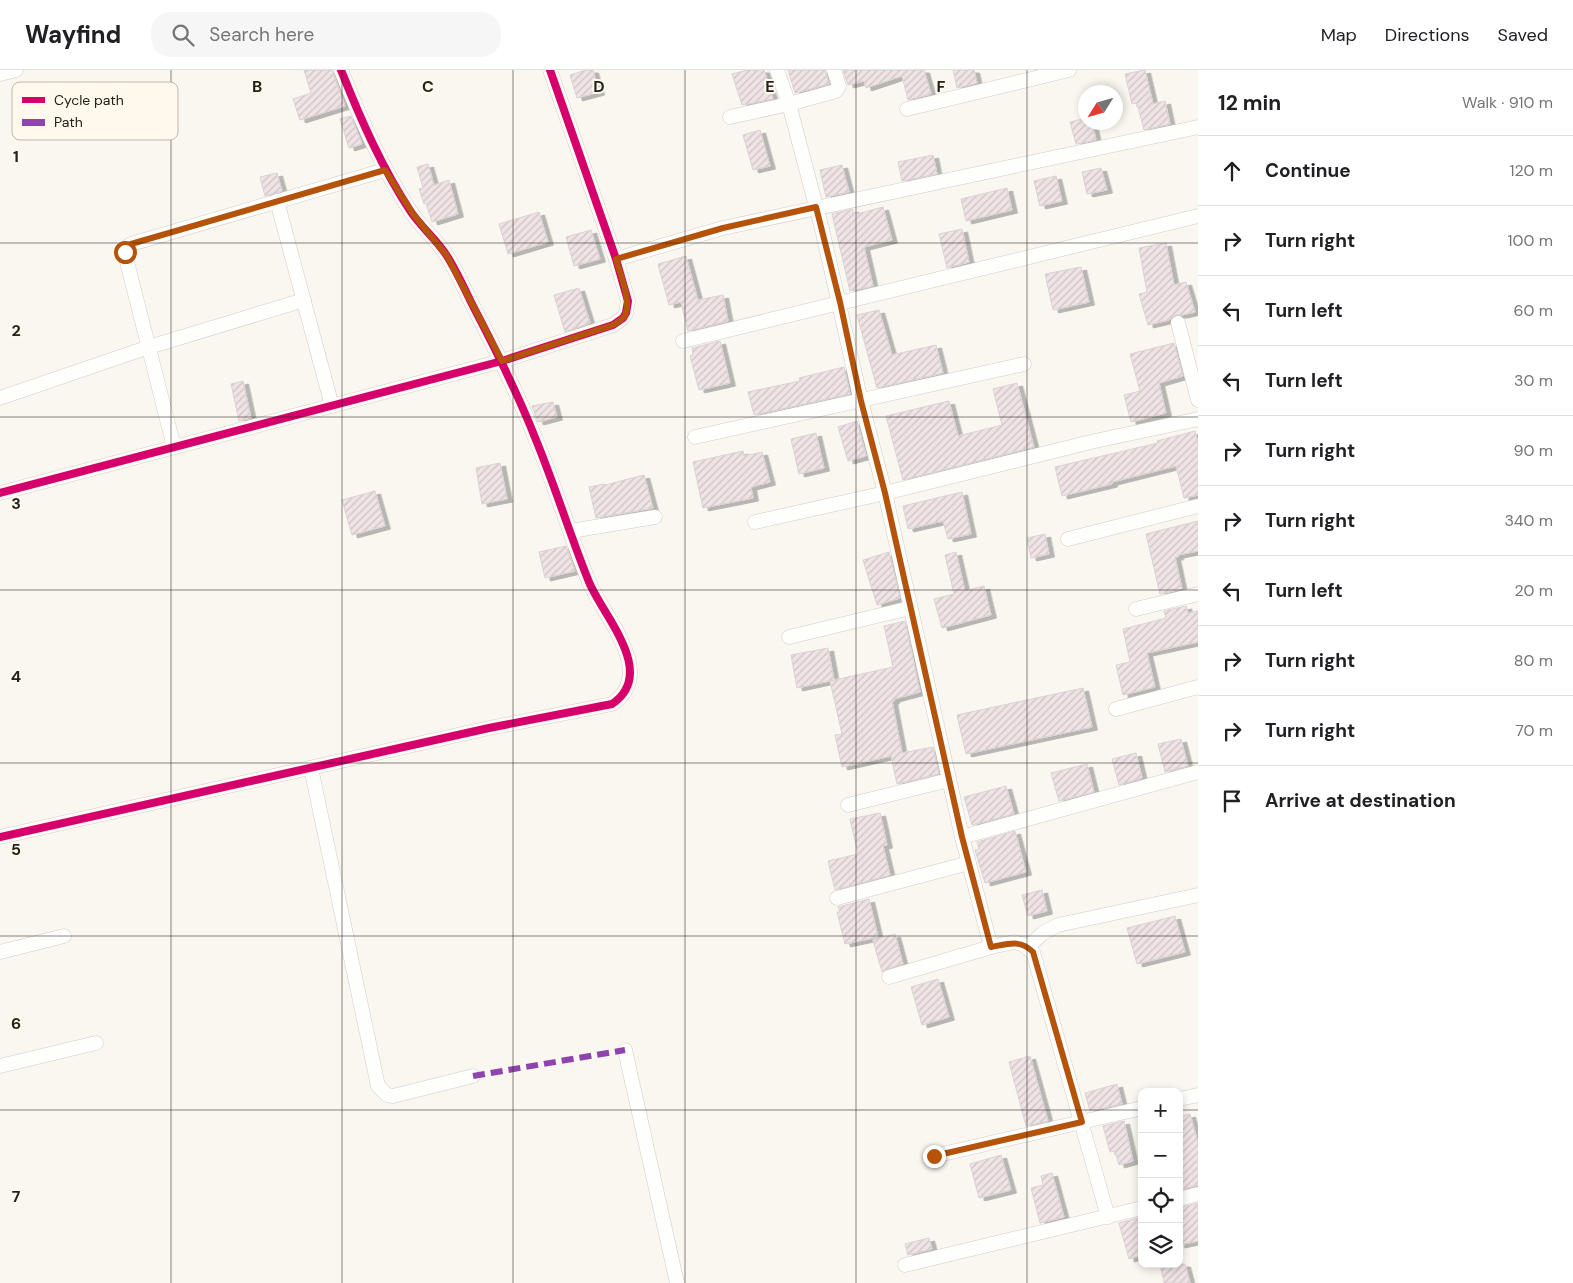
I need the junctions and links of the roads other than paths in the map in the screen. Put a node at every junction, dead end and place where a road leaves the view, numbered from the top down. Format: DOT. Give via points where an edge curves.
graph roads {
  1 [pos="16,70"];
  2 [pos="342,70"];
  3 [pos="550,70"];
  4 [pos="777,70"];
  5 [pos="834,70"];
  6 [pos="1069,70"];
  7 [pos="0,74"];
  8 [pos="1018,76"];
  9 [pos="789,104"];
  10 [pos="907,109"];
  11 [pos="730,117"];
  12 [pos="1198,127"];
  13 [pos="385,170"];
  14 [pos="277,201"];
  15 [pos="816,207"];
  16 [pos="1198,216"];
  17 [pos="616,259"];
  18 [pos="304,300"];
  19 [pos="840,302"];
  20 [pos="1178,323"];
  21 [pos="684,341"];
  22 [pos="149,347"];
  23 [pos="502,361"];
  24 [pos="1024,364"];
  25 [pos="0,398"];
  26 [pos="1198,400"];
  27 [pos="861,401"];
  28 [pos="332,406"];
  29 [pos="1198,419"];
  30 [pos="695,437"];
  31 [pos="174,447"];
  32 [pos="0,493"];
  33 [pos="885,493"];
  34 [pos="1198,506"];
  35 [pos="655,517"];
  36 [pos="755,522"];
  37 [pos="570,530"];
  38 [pos="1068,539"];
  39 [pos="1198,594"];
  40 [pos="910,608"];
  41 [pos="1136,609"];
  42 [pos="790,637"];
  43 [pos="1198,687"];
  44 [pos="1116,709"];
  45 [pos="311,768"];
  46 [pos="1198,772"];
  47 [pos="949,780"];
  48 [pos="848,805"];
  49 [pos="0,837"];
  50 [pos="962,837"];
  51 [pos="969,863"];
  52 [pos="1198,894"];
  53 [pos="837,898"];
  54 [pos="64,936"];
  55 [pos="991,947"];
  56 [pos="1028,947"];
  57 [pos="0,952"];
  58 [pos="889,977"];
  59 [pos="96,1043"];
  60 [pos="625,1050"];
  61 [pos="0,1066"];
  62 [pos="472,1076"];
  63 [pos="1198,1095"];
  64 [pos="1183,1098"];
  65 [pos="1138,1109"];
  66 [pos="1082,1122"];
  67 [pos="934,1156"];
  68 [pos="1198,1194"];
  69 [pos="1183,1198"];
  70 [pos="1138,1209"];
  71 [pos="1108,1217"];
  72 [pos="905,1265"];
  73 [pos="678,1283"];
  1 -- 7 [label="street"];
  2 -- 13 [label="street"];
  3 -- 17 [label="street"];
  4 -- 9 [label="street"];
  5 -- 9 [label="street" via="839,86 836,90"];
  6 -- 8 [label="street"];
  8 -- 10 [label="street"];
  9 -- 11 [label="street"];
  9 -- 15 [label="street"];
  12 -- 15 [label="street"];
  13 -- 14 [label="street"];
  13 -- 23 [label="street" via="413,214 447,256"];
  14 -- 18 [label="street"];
  14 -- 22 [label="street" via="127,247 126,258"];
  15 -- 17 [label="street" via="723,228"];
  15 -- 19 [label="street"];
  16 -- 19 [label="street"];
  17 -- 23 [label="street" via="628,301 623,318 613,325"];
  18 -- 22 [label="street"];
  18 -- 28 [label="street"];
  19 -- 21 [label="street"];
  19 -- 27 [label="street"];
  20 -- 26 [label="street"];
  22 -- 25 [label="street"];
  22 -- 31 [label="street"];
  23 -- 28 [label="street"];
  23 -- 37 [label="street" via="536,438"];
  24 -- 27 [label="street"];
  27 -- 30 [label="street"];
  27 -- 33 [label="street"];
  28 -- 31 [label="street"];
  29 -- 33 [label="street" via="1094,441"];
  31 -- 32 [label="street"];
  33 -- 36 [label="street"];
  33 -- 40 [label="street"];
  34 -- 38 [label="street"];
  35 -- 37 [label="street"];
  37 -- 45 [label="street" via="589,584 626,650 630,677 619,700"];
  39 -- 41 [label="street"];
  40 -- 42 [label="street"];
  40 -- 47 [label="street"];
  43 -- 44 [label="street"];
  45 -- 49 [label="street"];
  45 -- 62 [label="street" via="378,1086 386,1095 393,1096"];
  46 -- 50 [label="street"];
  47 -- 48 [label="street"];
  47 -- 50 [label="street"];
  50 -- 51 [label="street"];
  51 -- 53 [label="street"];
  51 -- 55 [label="street"];
  52 -- 56 [label="street" via="1058,925"];
  54 -- 57 [label="street"];
  55 -- 56 [label="street" via="1014,942"];
  55 -- 58 [label="street"];
  56 -- 66 [label="street" via="1037,960"];
  59 -- 61 [label="street"];
  60 -- 73 [label="street"];
  63 -- 64 [label="street"];
  65 -- 66 [label="street"];
  66 -- 67 [label="street"];
  66 -- 71 [label="street"];
  68 -- 69 [label="street"];
  70 -- 71 [label="street"];
  71 -- 72 [label="street"];
}
